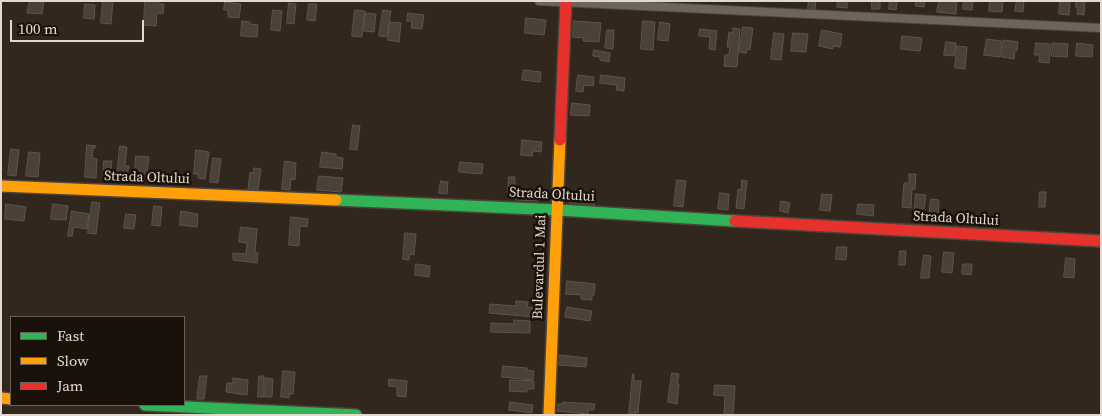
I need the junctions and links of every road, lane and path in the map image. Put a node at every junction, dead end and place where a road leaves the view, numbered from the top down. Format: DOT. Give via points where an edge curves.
graph roads {
  1 [pos="539,1"];
  2 [pos="566,2"];
  3 [pos="1101,28"];
  4 [pos="1,186"];
  5 [pos="558,210"];
  6 [pos="1101,241"];
  7 [pos="150,406"];
  8 [pos="169,410"];
  9 [pos="356,415"];
  10 [pos="549,415"];
  1 -- 2 [label="street"];
  2 -- 3 [label="street"];
  2 -- 5 [label="street, Bulevardul 1 Mai"];
  4 -- 5 [label="street, Strada Oltului"];
  5 -- 6 [label="street, Strada Oltului"];
  5 -- 10 [label="street, Bulevardul 1 Mai"];
  7 -- 8 [label="street"];
  8 -- 9 [label="street"];
}
